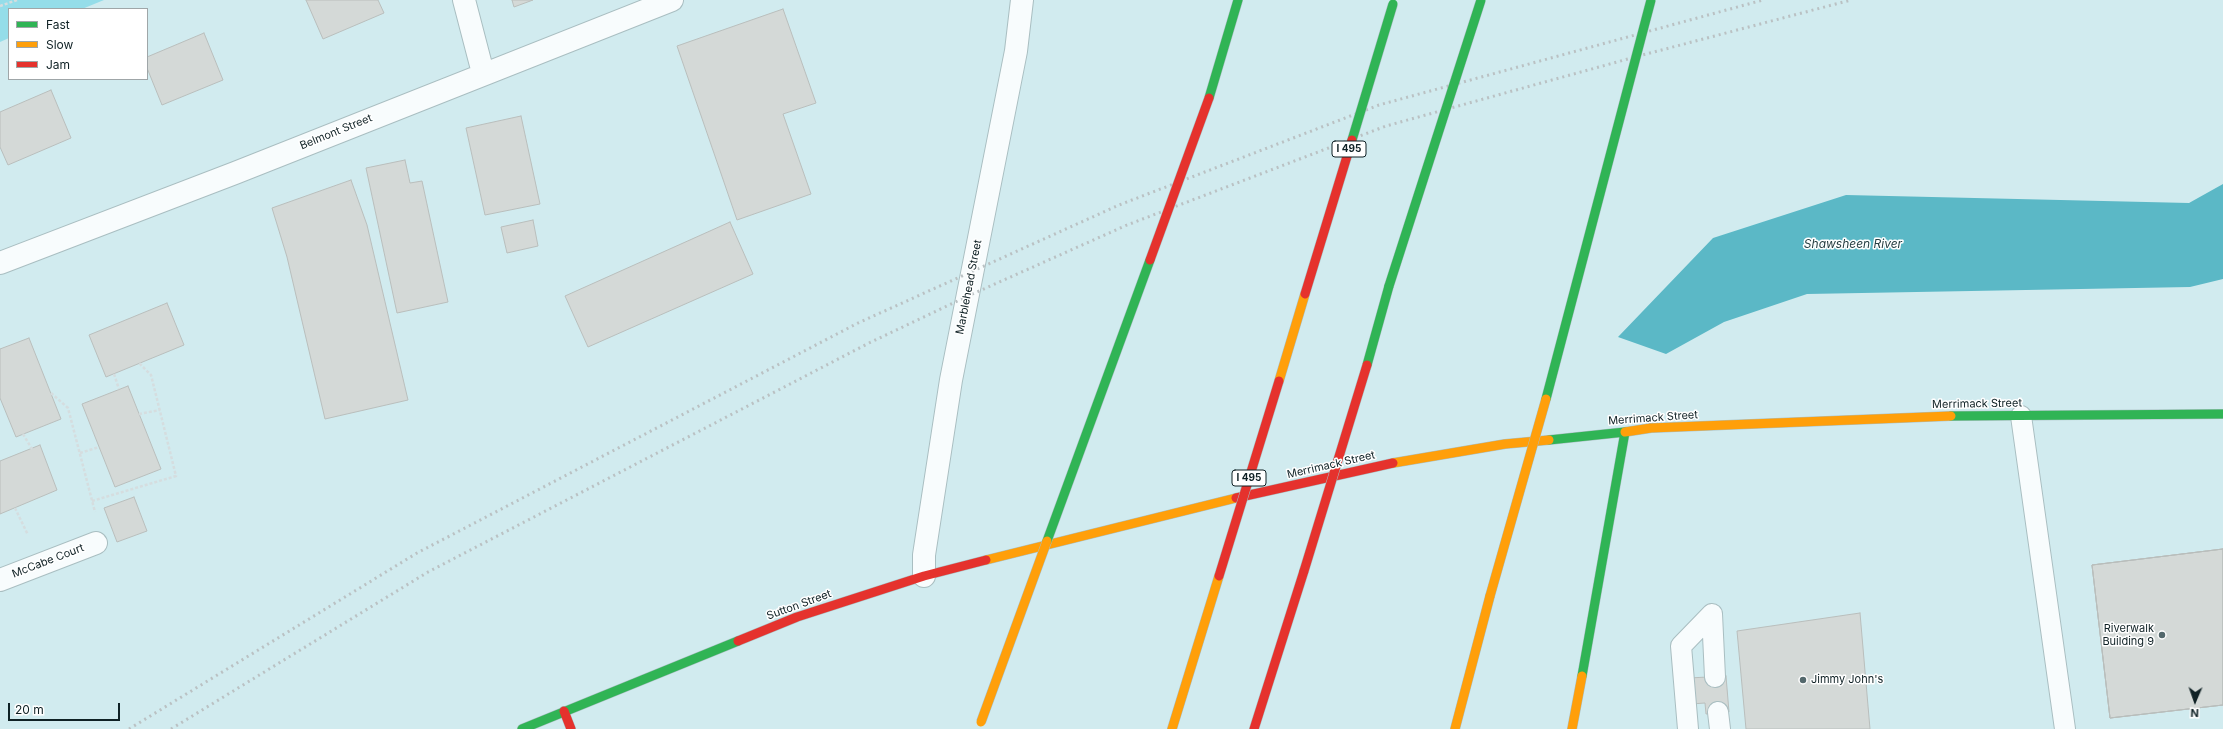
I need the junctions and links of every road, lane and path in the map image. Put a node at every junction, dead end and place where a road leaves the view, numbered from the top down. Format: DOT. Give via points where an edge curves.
graph roads {
  1 [pos="17,0"];
  2 [pos="464,0"];
  3 [pos="672,0"];
  4 [pos="1022,0"];
  5 [pos="1238,0"];
  6 [pos="1480,0"];
  7 [pos="1651,0"];
  8 [pos="1394,2"];
  9 [pos="0,6"];
  10 [pos="483,73"];
  11 [pos="0,263"];
  12 [pos="139,363"];
  13 [pos="114,374"];
  14 [pos="119,389"];
  15 [pos="51,394"];
  16 [pos="160,410"];
  17 [pos="139,414"];
  18 [pos="2223,414"];
  19 [pos="2021,416"];
  20 [pos="1625,432"];
  21 [pos="22,434"];
  22 [pos="99,447"];
  23 [pos="32,449"];
  24 [pos="80,453"];
  25 [pos="92,501"];
  26 [pos="15,508"];
  27 [pos="1095,533"];
  28 [pos="28,535"];
  29 [pos="96,542"];
  30 [pos="924,576"];
  31 [pos="0,580"];
  32 [pos="1715,677"];
  33 [pos="564,711"];
  34 [pos="979,725"];
  35 [pos="522,729"];
  36 [pos="571,729"];
  37 [pos="1172,729"];
  38 [pos="1254,729"];
  39 [pos="1455,729"];
  40 [pos="1572,729"];
  41 [pos="1688,729"];
  42 [pos="2065,729"];
  1 -- 9 [label="path"];
  2 -- 10 [label="street"];
  3 -- 10 [label="street, Belmont Street"];
  4 -- 30 [label="street, Marblehead Street" via="1016,51 951,380 924,555"];
  5 -- 34 [label="main road, bridge" via="1209,98"];
  6 -- 38 [label="main road, bridge" via="1389,286"];
  7 -- 39 [label="main road, bridge" via="1544,408"];
  8 -- 37 [label="main road, I 495, bridge"];
  10 -- 11 [label="street, Belmont Street" via="249,168"];
  12 -- 16 [label="path" via="151,375"];
  13 -- 14 [label="path"];
  15 -- 24 [label="path" via="68,408"];
  16 -- 17 [label="path"];
  16 -- 25 [label="path" via="176,476"];
  18 -- 19 [label="main road, Merrimack Street"];
  19 -- 20 [label="main road, Merrimack Street" via="1833,420 1651,428"];
  19 -- 42 [label="lane"];
  20 -- 27 [label="main road, Merrimack Street" via="1505,444 1382,465 1200,506"];
  20 -- 40 [label="main road"];
  21 -- 23 [label="path"];
  22 -- 24 [label="path"];
  24 -- 25 [label="path"];
  25 -- 29 [label="path"];
  26 -- 28 [label="path"];
  27 -- 30 [label="main road, Sutton Street"];
  29 -- 31 [label="street, McCabe Court"];
  30 -- 33 [label="main road, Sutton Street" via="797,617"];
  32 -- 41 [label="lane" via="1712,614 1681,646"];
  33 -- 35 [label="main road, Sutton Street"];
  33 -- 36 [label="main road"];
}
